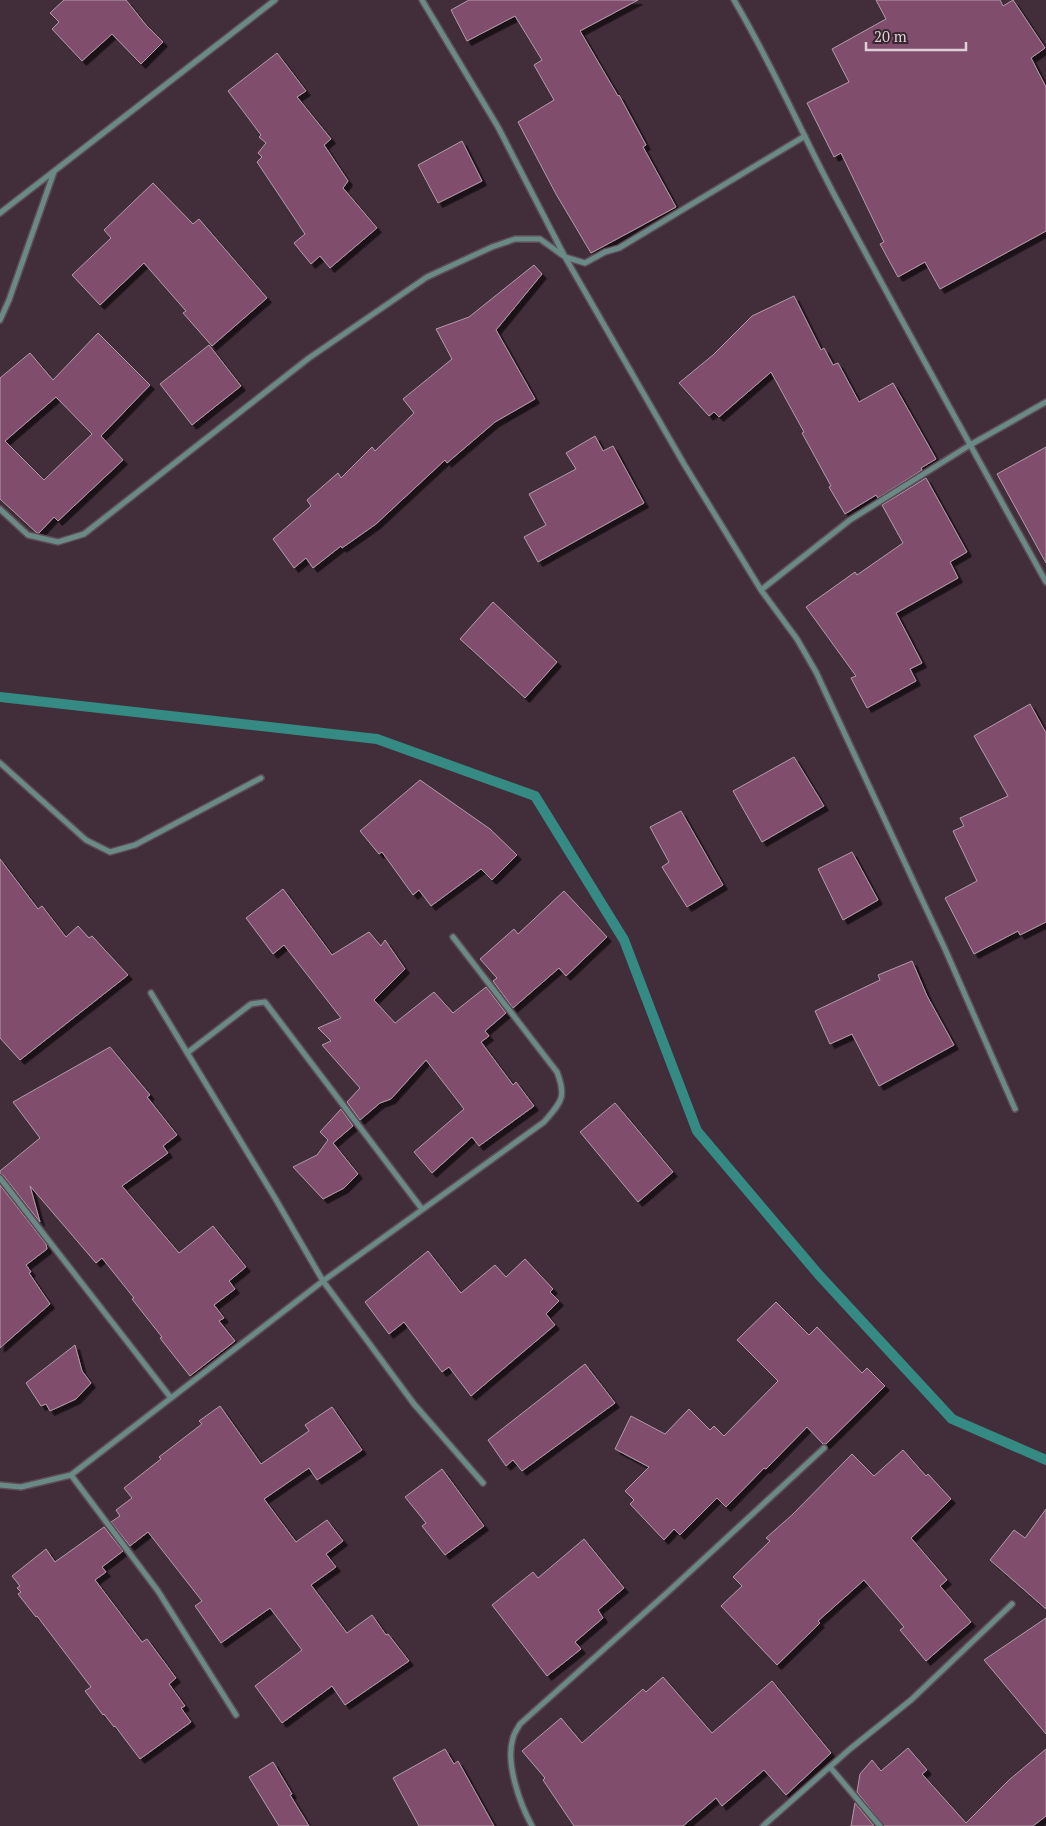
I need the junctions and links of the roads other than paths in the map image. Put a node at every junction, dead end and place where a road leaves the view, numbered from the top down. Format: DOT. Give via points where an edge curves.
graph roads {
  1 [pos="275,0"];
  2 [pos="422,0"];
  3 [pos="734,0"];
  4 [pos="805,136"];
  5 [pos="54,172"];
  6 [pos="0,212"];
  7 [pos="565,257"];
  8 [pos="0,320"];
  9 [pos="1046,402"];
  10 [pos="970,445"];
  11 [pos="0,510"];
  12 [pos="1046,582"];
  13 [pos="761,590"];
  14 [pos="0,763"];
  15 [pos="260,778"];
  16 [pos="453,937"];
  17 [pos="151,993"];
  18 [pos="187,1053"];
  19 [pos="1015,1109"];
  20 [pos="0,1178"];
  21 [pos="422,1210"];
  22 [pos="322,1282"];
  23 [pos="171,1398"];
  24 [pos="824,1448"];
  25 [pos="71,1475"];
  26 [pos="483,1483"];
  27 [pos="0,1485"];
  28 [pos="1012,1604"];
  29 [pos="236,1715"];
  30 [pos="830,1767"];
  31 [pos="532,1826"];
  32 [pos="763,1826"];
  33 [pos="880,1826"];
  1 -- 5 [label="street"];
  2 -- 7 [label="street" via="498,127"];
  3 -- 4 [label="street"];
  4 -- 7 [label="street" via="618,248 585,263"];
  4 -- 10 [label="street"];
  5 -- 6 [label="street"];
  5 -- 8 [label="street"];
  7 -- 11 [label="street" via="540,239 515,239 428,277 309,358 84,534 58,542 28,535"];
  7 -- 13 [label="street"];
  9 -- 10 [label="street"];
  10 -- 12 [label="street"];
  10 -- 13 [label="street" via="850,520"];
  13 -- 19 [label="street" via="797,639 816,672 946,949"];
  14 -- 15 [label="street" via="86,840 110,852 134,846"];
  16 -- 21 [label="street" via="557,1072 562,1085 561,1103 544,1122"];
  17 -- 18 [label="street"];
  18 -- 21 [label="street" via="251,1004 265,1002"];
  18 -- 22 [label="street"];
  20 -- 23 [label="street"];
  21 -- 22 [label="street"];
  22 -- 23 [label="street"];
  22 -- 26 [label="street" via="414,1404"];
  23 -- 25 [label="street"];
  24 -- 31 [label="street" via="520,1724 513,1738 511,1761 522,1807"];
  25 -- 27 [label="street" via="21,1487"];
  25 -- 29 [label="street" via="158,1591"];
  28 -- 30 [label="street" via="911,1700"];
  30 -- 32 [label="street"];
  30 -- 33 [label="street"];
}
